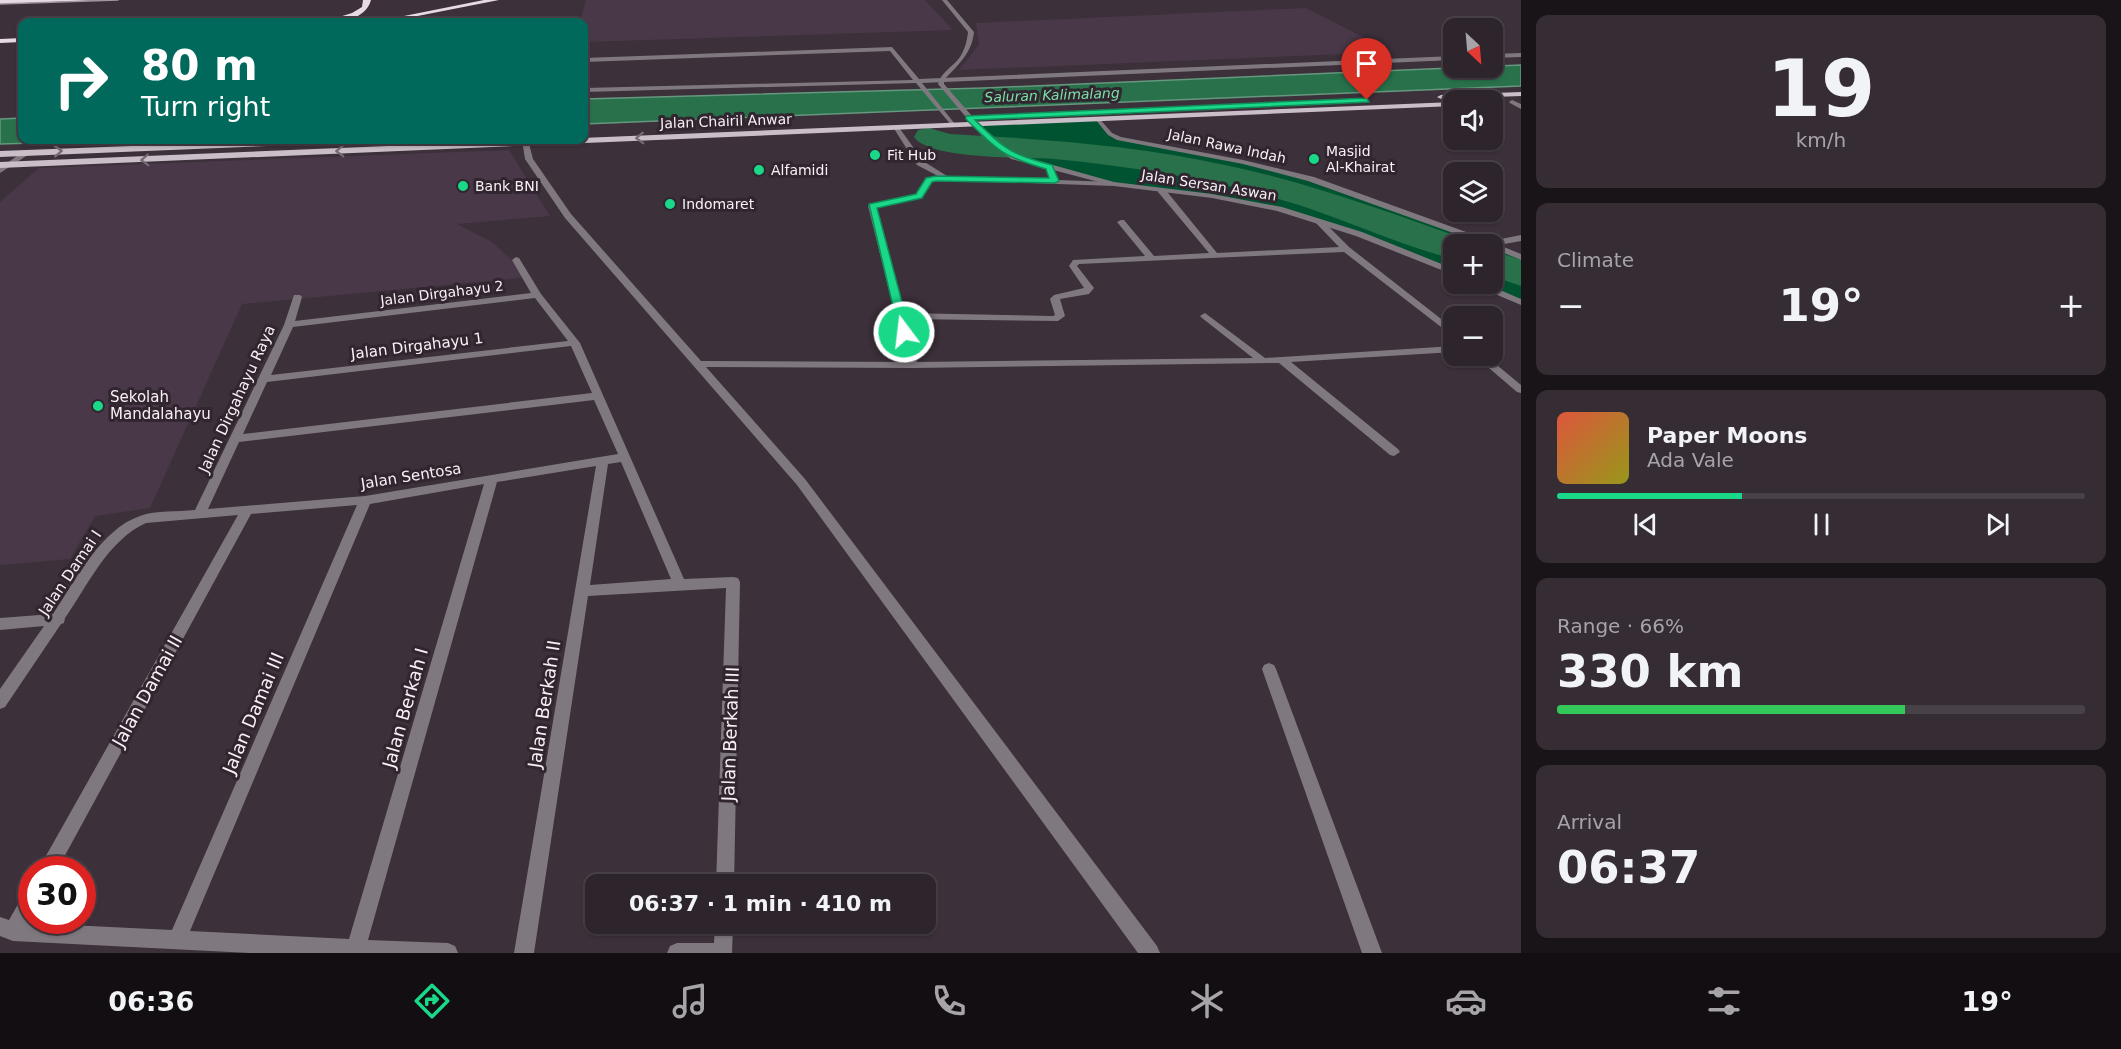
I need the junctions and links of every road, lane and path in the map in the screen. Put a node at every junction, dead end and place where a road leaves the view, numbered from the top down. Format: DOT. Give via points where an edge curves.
graph roads {
  1 [pos="24,0"];
  2 [pos="99,0"];
  3 [pos="367,0"];
  4 [pos="495,0"];
  5 [pos="944,0"];
  6 [pos="0,2"];
  7 [pos="343,18"];
  8 [pos="399,18"];
  9 [pos="18,40"];
  10 [pos="0,41"];
  11 [pos="18,48"];
  12 [pos="0,50"];
  13 [pos="1521,55"];
  14 [pos="1503,56"];
  15 [pos="1443,59"];
  16 [pos="588,60"];
  17 [pos="919,81"];
  18 [pos="941,82"];
  19 [pos="588,90"];
  20 [pos="1521,94"];
  21 [pos="1503,95"];
  22 [pos="1443,97"];
  23 [pos="1517,101"];
  24 [pos="1443,105"];
  25 [pos="1234,106"];
  26 [pos="1521,106"];
  27 [pos="1243,114"];
  28 [pos="969,118"];
  29 [pos="948,119"];
  30 [pos="1098,119"];
  31 [pos="896,127"];
  32 [pos="618,129"];
  33 [pos="588,139"];
  34 [pos="244,144"];
  35 [pos="460,144"];
  36 [pos="526,144"];
  37 [pos="27,153"];
  38 [pos="0,154"];
  39 [pos="4,165"];
  40 [pos="1049,167"];
  41 [pos="0,171"];
  42 [pos="947,178"];
  43 [pos="1055,181"];
  44 [pos="1114,184"];
  45 [pos="1161,190"];
  46 [pos="1121,222"];
  47 [pos="1319,222"];
  48 [pos="1460,234"];
  49 [pos="1521,238"];
  50 [pos="1503,243"];
  51 [pos="1346,249"];
  52 [pos="1503,250"];
  53 [pos="1214,254"];
  54 [pos="1521,257"];
  55 [pos="1151,258"];
  56 [pos="516,261"];
  57 [pos="1443,266"];
  58 [pos="1502,294"];
  59 [pos="537,295"];
  60 [pos="297,297"];
  61 [pos="1521,302"];
  62 [pos="900,316"];
  63 [pos="1205,316"];
  64 [pos="289,325"];
  65 [pos="1443,325"];
  66 [pos="575,343"];
  67 [pos="1443,350"];
  68 [pos="1282,360"];
  69 [pos="1263,361"];
  70 [pos="696,364"];
  71 [pos="913,365"];
  72 [pos="1492,366"];
  73 [pos="263,379"];
  74 [pos="1521,390"];
  75 [pos="598,396"];
  76 [pos="235,439"];
  77 [pos="1394,452"];
  78 [pos="625,457"];
  79 [pos="603,461"];
  80 [pos="492,479"];
  81 [pos="365,501"];
  82 [pos="246,512"];
  83 [pos="200,513"];
  84 [pos="680,584"];
  85 [pos="582,591"];
  86 [pos="59,619"];
  87 [pos="0,624"];
  88 [pos="1269,669"];
  89 [pos="0,702"];
  90 [pos="55,856"];
  91 [pos="725,874"];
  92 [pos="18,916"];
  93 [pos="7,929"];
  94 [pos="724,934"];
  95 [pos="177,940"];
  96 [pos="356,948"];
  97 [pos="723,952"];
  98 [pos="448,953"];
  99 [pos="524,953"];
  100 [pos="676,953"];
  101 [pos="1149,953"];
  102 [pos="1372,953"];
  1 -- 6 [label="highway"];
  2 -- 6 [label="highway"];
  3 -- 7 [label="highway" via="365,8"];
  4 -- 8 [label="highway"];
  5 -- 18 [label="street" via="971,32 963,57"];
  9 -- 10 [label="highway"];
  11 -- 12 [label="highway"];
  13 -- 14 [label="street"];
  15 -- 18 [label="street"];
  16 -- 17 [label="street" via="890,49 895,50"];
  17 -- 18 [label="street"];
  17 -- 19 [label="street"];
  17 -- 29 [label="street"];
  18 -- 28 [label="street, Jalan Sersan Aswan"];
  20 -- 21 [label="main road, Jalan Chairil Anwar"];
  22 -- 25 [label="main road, Jalan Chairil Anwar"];
  23 -- 26 [label="street"];
  24 -- 27 [label="main road, Jalan Chairil Anwar"];
  25 -- 27 [label="main road"];
  25 -- 28 [label="main road, Jalan Chairil Anwar"];
  27 -- 30 [label="main road, Jalan Chairil Anwar"];
  28 -- 29 [label="main road, Jalan Chairil Anwar"];
  28 -- 30 [label="main road, Jalan Chairil Anwar"];
  28 -- 40 [label="street, Jalan Sersan Aswan" via="1001,150"];
  29 -- 31 [label="main road, Jalan Chairil Anwar"];
  29 -- 32 [label="main road, Jalan Chairil Anwar"];
  30 -- 48 [label="street, Jalan Rawa Indah" via="1119,139 1311,179"];
  31 -- 33 [label="main road, Jalan Chairil Anwar, one-way"];
  31 -- 42 [label="street" via="920,163"];
  37 -- 34 [label="main road, one-way"];
  35 -- 39 [label="main road, Jalan Chairil Anwar, one-way"];
  36 -- 70 [label="street" via="529,159 568,216"];
  37 -- 38 [label="main road"];
  37 -- 39 [label="street"];
  39 -- 41 [label="street"];
  40 -- 43 [label="street"];
  40 -- 44 [label="street, Jalan Sersan Aswan"];
  42 -- 43 [label="street"];
  42 -- 62 [label="street" via="929,180 919,196 882,202 871,208"];
  43 -- 44 [label="street"];
  44 -- 45 [label="street, Jalan Sersan Aswan"];
  45 -- 47 [label="street, Jalan Sersan Aswan" via="1279,209"];
  45 -- 53 [label="street"];
  46 -- 55 [label="street"];
  47 -- 51 [label="street"];
  47 -- 57 [label="street, Jalan Sersan Aswan"];
  49 -- 50 [label="street"];
  51 -- 53 [label="street"];
  51 -- 65 [label="street"];
  52 -- 54 [label="street, Jalan Rawa Indah"];
  53 -- 55 [label="street"];
  55 -- 62 [label="street" via="1074,263 1072,266 1089,288 1086,292 1057,297 1060,316 1055,319"];
  56 -- 59 [label="street"];
  58 -- 61 [label="street"];
  59 -- 64 [label="street, Jalan Dirgahayu 2"];
  59 -- 66 [label="street"];
  60 -- 64 [label="street, Jalan Dirgahayu Raya"];
  62 -- 71 [label="street"];
  63 -- 69 [label="street"];
  64 -- 73 [label="street, Jalan Dirgahayu Raya"];
  66 -- 73 [label="street, Jalan Dirgahayu 1"];
  66 -- 75 [label="street"];
  67 -- 68 [label="street"];
  68 -- 69 [label="street"];
  68 -- 77 [label="street"];
  69 -- 71 [label="street"];
  70 -- 71 [label="street"];
  70 -- 101 [label="street" via="801,482"];
  72 -- 74 [label="street"];
  73 -- 76 [label="street, Jalan Dirgahayu Raya"];
  75 -- 76 [label="street"];
  75 -- 78 [label="street"];
  76 -- 83 [label="street, Jalan Dirgahayu Raya"];
  78 -- 79 [label="street, Jalan Sentosa"];
  78 -- 84 [label="street"];
  79 -- 80 [label="street, Jalan Sentosa"];
  79 -- 85 [label="street, Jalan Berkah II"];
  80 -- 81 [label="street, Jalan Sentosa"];
  80 -- 96 [label="street, Jalan Berkah I"];
  81 -- 82 [label="street, Jalan Sentosa"];
  81 -- 95 [label="street, Jalan Damai III"];
  82 -- 83 [label="street, Jalan Sentosa"];
  82 -- 90 [label="street, Jalan Damai II"];
  83 -- 86 [label="street, Jalan Damai I" via="144,519 120,532"];
  84 -- 85 [label="street"];
  84 -- 91 [label="street, Jalan Berkah III" via="733,582"];
  85 -- 99 [label="street, Jalan Berkah II"];
  86 -- 87 [label="street"];
  86 -- 89 [label="street, Jalan Damai I"];
  88 -- 102 [label="street"];
  92 -- 93 [label="street"];
  93 -- 95 [label="street"];
  94 -- 97 [label="street"];
  95 -- 96 [label="street"];
  96 -- 98 [label="street"];
  97 -- 100 [label="street"];
}
